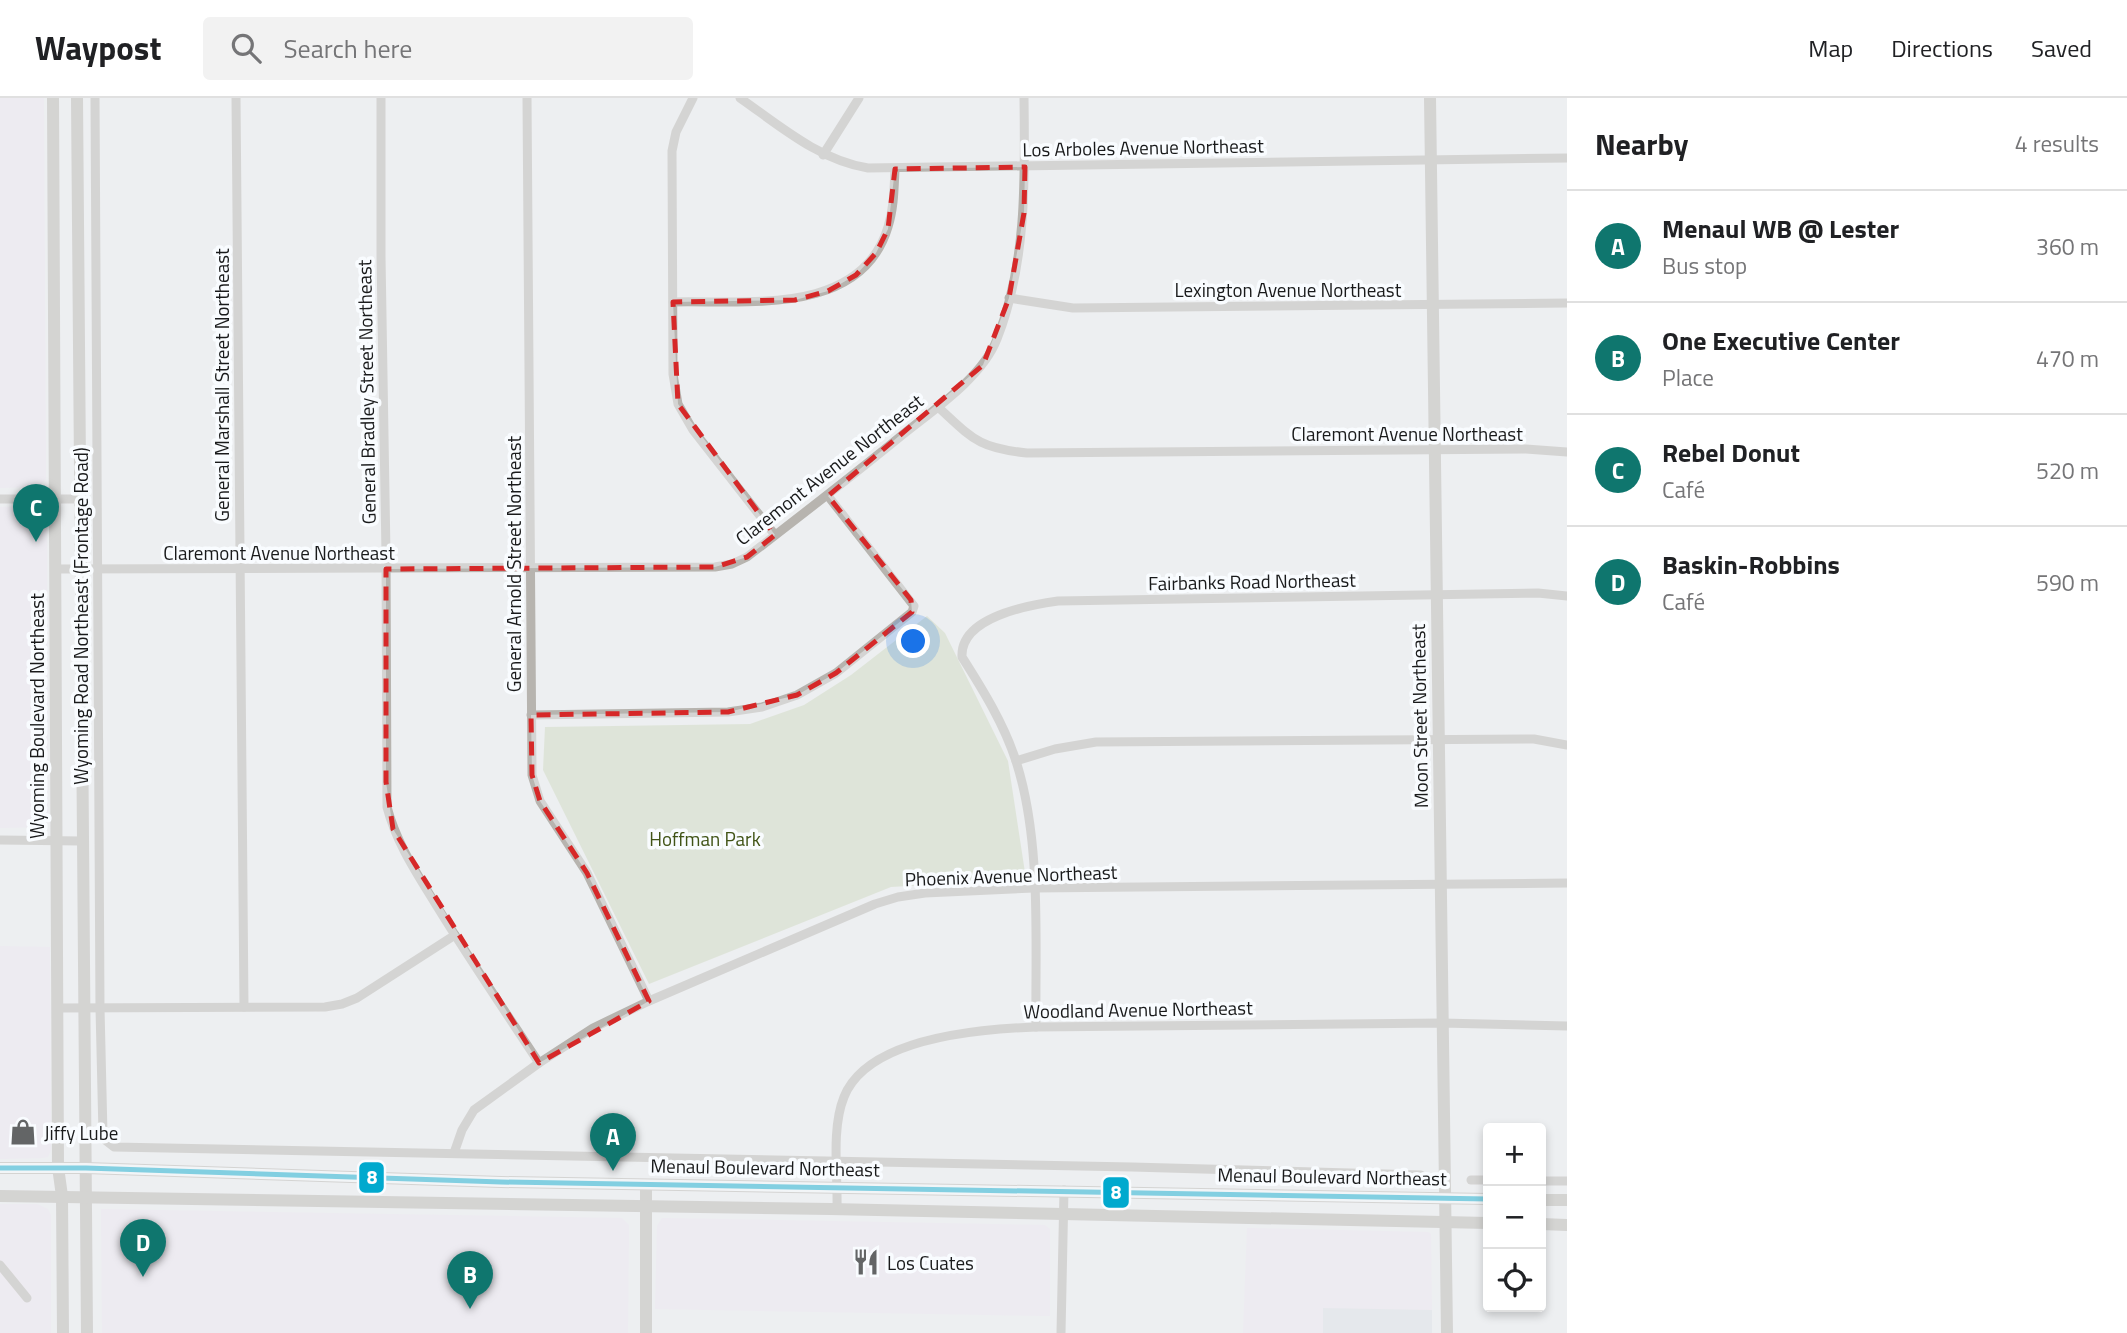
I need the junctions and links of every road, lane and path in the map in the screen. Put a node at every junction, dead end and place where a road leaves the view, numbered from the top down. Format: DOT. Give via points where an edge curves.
graph roads {
  1 [pos="53,98"];
  2 [pos="77,98"];
  3 [pos="95,98"];
  4 [pos="236,98"];
  5 [pos="381,98"];
  6 [pos="527,98"];
  7 [pos="694,98"];
  8 [pos="740,98"];
  9 [pos="859,98"];
  10 [pos="1024,98"];
  11 [pos="1430,98"];
  12 [pos="823,155"];
  13 [pos="1567,158"];
  14 [pos="1431,159"];
  15 [pos="1025,167"];
  16 [pos="895,169"];
  17 [pos="1009,298"];
  18 [pos="673,302"];
  19 [pos="1567,303"];
  20 [pos="1433,306"];
  21 [pos="938,407"];
  22 [pos="1434,450"];
  23 [pos="1567,452"];
  24 [pos="828,496"];
  25 [pos="0,499"];
  26 [pos="54,499"];
  27 [pos="80,499"];
  28 [pos="775,535"];
  29 [pos="531,568"];
  30 [pos="55,569"];
  31 [pos="386,569"];
  32 [pos="80,570"];
  33 [pos="99,570"];
  34 [pos="240,570"];
  35 [pos="1437,595"];
  36 [pos="1567,596"];
  37 [pos="531,715"];
  38 [pos="1439,740"];
  39 [pos="1567,745"];
  40 [pos="1016,761"];
  41 [pos="0,840"];
  42 [pos="55,841"];
  43 [pos="81,841"];
  44 [pos="1441,883"];
  45 [pos="1567,883"];
  46 [pos="1034,888"];
  47 [pos="455,935"];
  48 [pos="649,1001"];
  49 [pos="244,1007"];
  50 [pos="58,1008"];
  51 [pos="85,1008"];
  52 [pos="100,1008"];
  53 [pos="1442,1023"];
  54 [pos="1567,1026"];
  55 [pos="1036,1027"];
  56 [pos="539,1063"];
  57 [pos="454,1153"];
  58 [pos="836,1161"];
  59 [pos="58,1167"];
  60 [pos="0,1168"];
  61 [pos="86,1168"];
  62 [pos="1422,1175"];
  63 [pos="1471,1180"];
  64 [pos="1483,1180"];
  65 [pos="1546,1181"];
  66 [pos="1567,1181"];
  67 [pos="646,1185"];
  68 [pos="838,1187"];
  69 [pos="1064,1190"];
  70 [pos="0,1196"];
  71 [pos="62,1196"];
  72 [pos="86,1197"];
  73 [pos="1445,1198"];
  74 [pos="1483,1199"];
  75 [pos="1546,1200"];
  76 [pos="1567,1200"];
  77 [pos="646,1207"];
  78 [pos="838,1209"];
  79 [pos="1064,1214"];
  80 [pos="1445,1222"];
  81 [pos="1483,1223"];
  82 [pos="1546,1224"];
  83 [pos="1567,1225"];
  84 [pos="0,1265"];
  85 [pos="27,1298"];
  86 [pos="63,1333"];
  87 [pos="87,1333"];
  88 [pos="646,1333"];
  89 [pos="1061,1333"];
  90 [pos="1447,1333"];
  1 -- 26 [label="main road, Wyoming Boulevard Northeast"];
  2 -- 27 [label="main road"];
  3 -- 33 [label="street, Wyoming Road Northeast (Frontage Road)"];
  4 -- 34 [label="street, General Marshall Street Northeast"];
  5 -- 31 [label="street, General Bradley Street Northeast"];
  6 -- 29 [label="street, General Arnold Street Northeast"];
  7 -- 18 [label="street" via="676,132 672,151"];
  8 -- 12 [label="street, Los Arboles Avenue Northeast"];
  9 -- 12 [label="street"];
  10 -- 15 [label="street"];
  11 -- 14 [label="main road, Moon Street Northeast"];
  12 -- 16 [label="street, Los Arboles Avenue Northeast" via="846,164"];
  13 -- 14 [label="street, Los Arboles Avenue Northeast"];
  14 -- 15 [label="street, Los Arboles Avenue Northeast"];
  14 -- 20 [label="main road, Moon Street Northeast"];
  15 -- 16 [label="street, Los Arboles Avenue Northeast"];
  15 -- 17 [label="street" via="1024,213"];
  16 -- 18 [label="street" via="888,229 876,253 856,275 828,291 795,300"];
  17 -- 20 [label="street, Lexington Avenue Northeast" via="1073,308"];
  17 -- 21 [label="street" via="997,340 983,365"];
  18 -- 28 [label="street" via="673,374 678,404"];
  19 -- 20 [label="street, Lexington Avenue Northeast"];
  20 -- 22 [label="main road, Moon Street Northeast"];
  21 -- 22 [label="street, Claremont Avenue Northeast" via="973,440 1027,453"];
  21 -- 24 [label="street, Claremont Avenue Northeast"];
  22 -- 23 [label="street, Claremont Avenue Northeast"];
  22 -- 35 [label="main road, Moon Street Northeast"];
  24 -- 28 [label="street, Claremont Avenue Northeast"];
  24 -- 37 [label="street" via="914,606 836,674 797,695 728,712"];
  25 -- 26 [label="street"];
  26 -- 27 [label="street"];
  26 -- 30 [label="main road, Wyoming Boulevard Northeast"];
  27 -- 32 [label="main road"];
  28 -- 29 [label="street, Claremont Avenue Northeast" via="747,557 715,567"];
  29 -- 31 [label="street, Claremont Avenue Northeast"];
  29 -- 37 [label="street, General Arnold Street Northeast"];
  30 -- 32 [label="street, Claremont Avenue Northeast"];
  30 -- 42 [label="main road, Wyoming Boulevard Northeast"];
  31 -- 34 [label="street, Claremont Avenue Northeast"];
  31 -- 47 [label="street, General Bradley Street Northeast" via="387,807 402,849"];
  32 -- 33 [label="street, Claremont Avenue Northeast"];
  32 -- 43 [label="main road"];
  33 -- 34 [label="street, Claremont Avenue Northeast"];
  33 -- 52 [label="street, Wyoming Road Northeast (Frontage Road)"];
  34 -- 49 [label="street, General Marshall Street Northeast"];
  35 -- 36 [label="street, Fairbanks Road Northeast"];
  35 -- 38 [label="main road, Moon Street Northeast"];
  35 -- 40 [label="street, Fairbanks Road Northeast" via="1058,601 1002,613 965,640 962,657 991,704"];
  37 -- 48 [label="street, General Arnold Street Northeast" via="531,775 540,801 587,873"];
  38 -- 39 [label="street" via="1534,739"];
  38 -- 40 [label="street" via="1096,742"];
  38 -- 44 [label="main road, Moon Street Northeast"];
  40 -- 46 [label="street" via="1032,835"];
  41 -- 42 [label="street"];
  42 -- 43 [label="street"];
  42 -- 50 [label="main road, Wyoming Boulevard Northeast"];
  43 -- 51 [label="main road"];
  44 -- 45 [label="street, Phoenix Avenue Northeast"];
  44 -- 46 [label="street, Phoenix Avenue Northeast"];
  44 -- 53 [label="main road, Moon Street Northeast"];
  46 -- 48 [label="street, Phoenix Avenue Northeast" via="898,897"];
  46 -- 55 [label="street"];
  47 -- 49 [label="street" via="342,1004"];
  47 -- 56 [label="street, General Bradley Street Northeast"];
  48 -- 56 [label="street, Phoenix Avenue Northeast" via="593,1028"];
  49 -- 52 [label="street"];
  50 -- 51 [label="street"];
  50 -- 59 [label="main road, Wyoming Boulevard Northeast"];
  51 -- 52 [label="street"];
  51 -- 61 [label="main road"];
  52 -- 57 [label="street, Wyoming Road Northeast (Frontage Road)" via="103,1134 114,1147"];
  53 -- 54 [label="street, Woodland Avenue Northeast"];
  53 -- 55 [label="street, Woodland Avenue Northeast"];
  53 -- 73 [label="main road, Moon Street Northeast"];
  55 -- 58 [label="street, Woodland Avenue Northeast" via="949,1035 873,1063 857,1076 845,1096"];
  56 -- 57 [label="street, Phoenix Avenue Northeast" via="474,1110"];
  57 -- 58 [label="street"];
  58 -- 62 [label="street"];
  58 -- 68 [label="street, Woodland Avenue Northeast"];
  59 -- 60 [label="main road, Menaul Boulevard Northeast"];
  59 -- 61 [label="main road, Menaul Boulevard Northeast"];
  59 -- 71 [label="main road, Wyoming Boulevard Northeast"];
  61 -- 67 [label="main road, Menaul Boulevard Northeast"];
  61 -- 72 [label="main road"];
  63 -- 64 [label="street"];
  65 -- 66 [label="street"];
  67 -- 68 [label="main road, Menaul Boulevard Northeast"];
  67 -- 77 [label="main road"];
  68 -- 69 [label="main road, Menaul Boulevard Northeast"];
  68 -- 78 [label="street, Woodland Avenue Northeast"];
  69 -- 73 [label="main road, Menaul Boulevard Northeast"];
  69 -- 79 [label="street"];
  70 -- 71 [label="main road"];
  71 -- 72 [label="main road"];
  71 -- 86 [label="main road, Wyoming Boulevard Northeast"];
  72 -- 77 [label="main road"];
  72 -- 87 [label="main road"];
  73 -- 74 [label="main road, Menaul Boulevard Northeast"];
  73 -- 80 [label="main road, Moon Street Northeast"];
  75 -- 76 [label="main road"];
  77 -- 78 [label="main road"];
  77 -- 88 [label="main road"];
  78 -- 79 [label="main road"];
  79 -- 80 [label="main road"];
  79 -- 89 [label="street"];
  80 -- 81 [label="main road"];
  80 -- 90 [label="main road, Moon Street Northeast"];
  82 -- 83 [label="main road"];
  84 -- 85 [label="street"];
}
